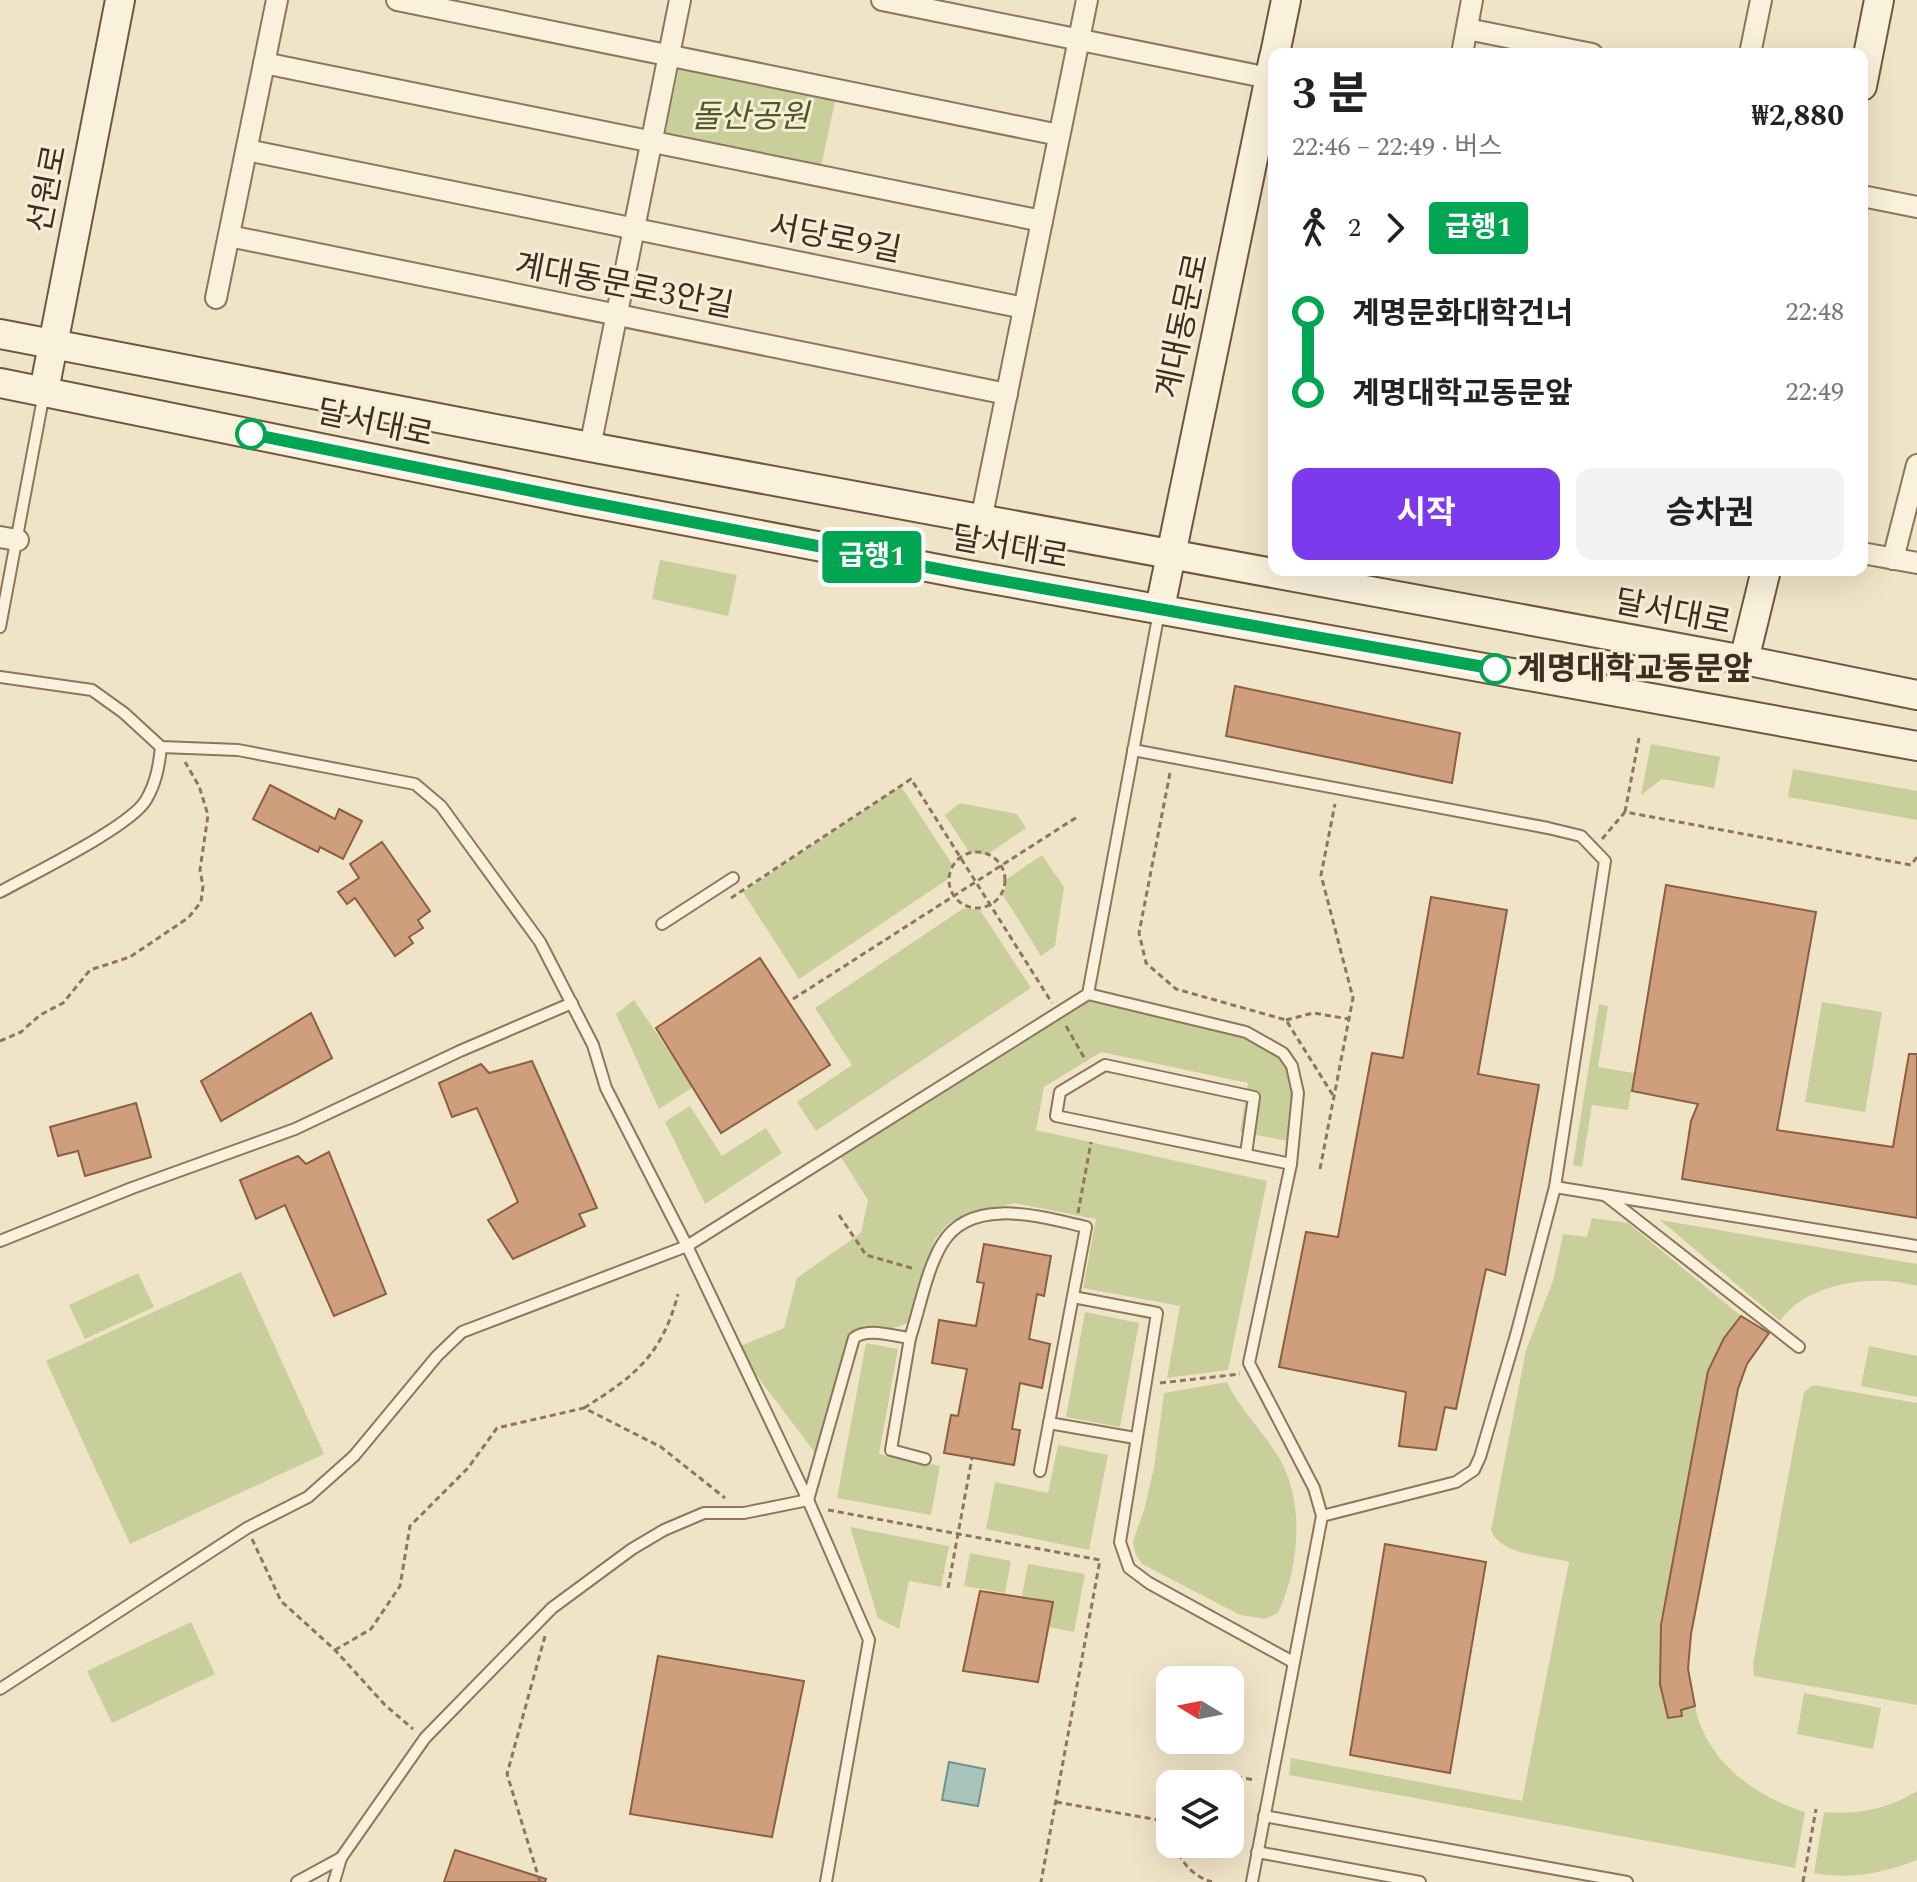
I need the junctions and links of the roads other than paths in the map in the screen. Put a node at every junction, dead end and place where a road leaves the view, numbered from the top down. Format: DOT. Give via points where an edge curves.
graph roads {
  1 [pos="120,0"];
  2 [pos="277,0"];
  3 [pos="397,0"];
  4 [pos="680,0"];
  5 [pos="882,0"];
  6 [pos="1087,0"];
  7 [pos="1286,0"];
  8 [pos="1472,0"];
  9 [pos="1761,0"];
  10 [pos="1879,0"];
  11 [pos="1467,29"];
  12 [pos="1079,40"];
  13 [pos="1277,48"];
  14 [pos="1463,48"];
  15 [pos="1562,48"];
  16 [pos="1751,48"];
  17 [pos="669,55"];
  18 [pos="1868,56"];
  19 [pos="264,63"];
  20 [pos="1268,66"];
  21 [pos="1268,91"];
  22 [pos="1059,135"];
  23 [pos="651,142"];
  24 [pos="247,150"];
  25 [pos="1868,197"];
  26 [pos="1917,207"];
  27 [pos="1042,221"];
  28 [pos="634,228"];
  29 [pos="229,236"];
  30 [pos="216,298"];
  31 [pos="1024,308"];
  32 [pos="616,315"];
  33 [pos="0,334"];
  34 [pos="52,344"];
  35 [pos="0,383"];
  36 [pos="44,391"];
  37 [pos="1007,394"];
  38 [pos="590,447"];
  39 [pos="1916,471"];
  40 [pos="981,520"];
  41 [pos="9,539"];
  42 [pos="1170,554"];
  43 [pos="1868,554"];
  44 [pos="1893,559"];
  45 [pos="1917,563"];
  46 [pos="1268,572"];
  47 [pos="1289,576"];
  48 [pos="1765,576"];
  49 [pos="1160,608"];
  50 [pos="0,627"];
  51 [pos="1744,660"];
  52 [pos="0,677"];
  53 [pos="1917,695"];
  54 [pos="1917,746"];
  55 [pos="166,747"];
  56 [pos="1133,750"];
  57 [pos="733,878"];
  58 [pos="0,892"];
  59 [pos="662,924"];
  60 [pos="1088,994"];
  61 [pos="572,1003"];
  62 [pos="1246,1154"];
  63 [pos="1291,1164"];
  64 [pos="1555,1187"];
  65 [pos="1604,1195"];
  66 [pos="0,1241"];
  67 [pos="687,1246"];
  68 [pos="1917,1246"];
  69 [pos="1073,1297"];
  70 [pos="910,1338"];
  71 [pos="1799,1347"];
  72 [pos="1049,1423"];
  73 [pos="1135,1438"];
  74 [pos="925,1459"];
  75 [pos="1040,1471"];
  76 [pos="808,1500"];
  77 [pos="1322,1516"];
  78 [pos="1293,1662"];
  79 [pos="0,1689"];
  80 [pos="1264,1816"];
  81 [pos="1257,1852"];
  82 [pos="341,1858"];
  83 [pos="297,1882"];
  84 [pos="334,1882"];
  85 [pos="826,1882"];
  86 [pos="1252,1882"];
  87 [pos="1420,1882"];
  88 [pos="1627,1882"];
  1 -- 34 [label="main road, 선원로"];
  2 -- 19 [label="street"];
  3 -- 17 [label="street"];
  4 -- 17 [label="street"];
  5 -- 12 [label="street"];
  6 -- 12 [label="street"];
  7 -- 13 [label="main road, 계대동문로"];
  8 -- 11 [label="street"];
  9 -- 16 [label="street"];
  10 -- 18 [label="main road"];
  11 -- 14 [label="street"];
  11 -- 15 [label="street"];
  12 -- 20 [label="street"];
  12 -- 22 [label="street"];
  17 -- 22 [label="street"];
  17 -- 23 [label="street"];
  19 -- 23 [label="street"];
  19 -- 24 [label="street"];
  21 -- 42 [label="main road, 계대동문로"];
  22 -- 27 [label="street"];
  23 -- 27 [label="street, 서당로9길"];
  23 -- 28 [label="street"];
  24 -- 28 [label="street, 계대동문로3안길"];
  24 -- 29 [label="street"];
  25 -- 26 [label="street"];
  27 -- 31 [label="street"];
  28 -- 31 [label="street, 서당로9길"];
  28 -- 32 [label="street"];
  29 -- 30 [label="street"];
  29 -- 32 [label="street, 계대동문로3안길"];
  31 -- 37 [label="street"];
  32 -- 37 [label="street, 계대동문로3안길"];
  32 -- 38 [label="street"];
  33 -- 34 [label="main road, 달서대로"];
  34 -- 36 [label="main road, 선원로"];
  34 -- 38 [label="main road, 달서대로"];
  35 -- 36 [label="main road, 달서대로"];
  36 -- 41 [label="lane"];
  36 -- 49 [label="main road, 달서대로" via="577,500"];
  37 -- 40 [label="street"];
  38 -- 40 [label="main road, 달서대로"];
  39 -- 44 [label="street"];
  40 -- 42 [label="main road, 달서대로"];
  41 -- 50 [label="lane"];
  42 -- 46 [label="main road, 달서대로"];
  42 -- 49 [label="main road, 계대동문로"];
  43 -- 44 [label="street"];
  44 -- 45 [label="street"];
  47 -- 51 [label="main road, 달서대로"];
  48 -- 51 [label="main road"];
  49 -- 54 [label="main road, 달서대로"];
  49 -- 56 [label="lane"];
  51 -- 53 [label="main road, 달서대로"];
  52 -- 55 [label="lane" via="92,690"];
  55 -- 58 [label="lane" via="145,803 114,829"];
  55 -- 61 [label="lane" via="238,750 415,784 441,806 540,942"];
  56 -- 60 [label="lane"];
  56 -- 64 [label="lane" via="1548,828 1581,836 1594,849 1605,861 1604,879"];
  57 -- 59 [label="lane"];
  60 -- 63 [label="lane" via="1246,1032 1283,1053 1298,1093"];
  60 -- 67 [label="lane"];
  61 -- 66 [label="lane" via="295,1129"];
  61 -- 67 [label="lane" via="606,1088"];
  62 -- 62 [label="lane" via="1056,1116 1060,1092 1105,1065 1254,1097"];
  62 -- 63 [label="lane"];
  63 -- 77 [label="lane" via="1249,1363 1314,1488"];
  64 -- 65 [label="lane"];
  64 -- 77 [label="lane" via="1474,1470 1456,1482"];
  65 -- 68 [label="lane"];
  65 -- 71 [label="lane"];
  67 -- 76 [label="lane"];
  67 -- 79 [label="lane" via="462,1332 354,1456 308,1497 247,1528"];
  69 -- 70 [label="lane" via="1086,1227 1022,1213 985,1215 952,1230 941,1246"];
  69 -- 72 [label="lane"];
  69 -- 73 [label="lane" via="1157,1313"];
  70 -- 74 [label="lane" via="891,1450"];
  70 -- 76 [label="lane" via="867,1332 854,1338"];
  72 -- 73 [label="lane"];
  72 -- 75 [label="lane"];
  73 -- 78 [label="lane" via="1120,1542 1129,1568"];
  76 -- 82 [label="lane" via="744,1513 704,1513 632,1549 552,1608 425,1738"];
  76 -- 85 [label="lane" via="869,1640"];
  77 -- 78 [label="lane"];
  78 -- 80 [label="lane"];
  80 -- 81 [label="lane"];
  80 -- 88 [label="lane"];
  81 -- 86 [label="lane"];
  81 -- 87 [label="lane"];
  82 -- 83 [label="lane"];
  82 -- 84 [label="lane"];
}
